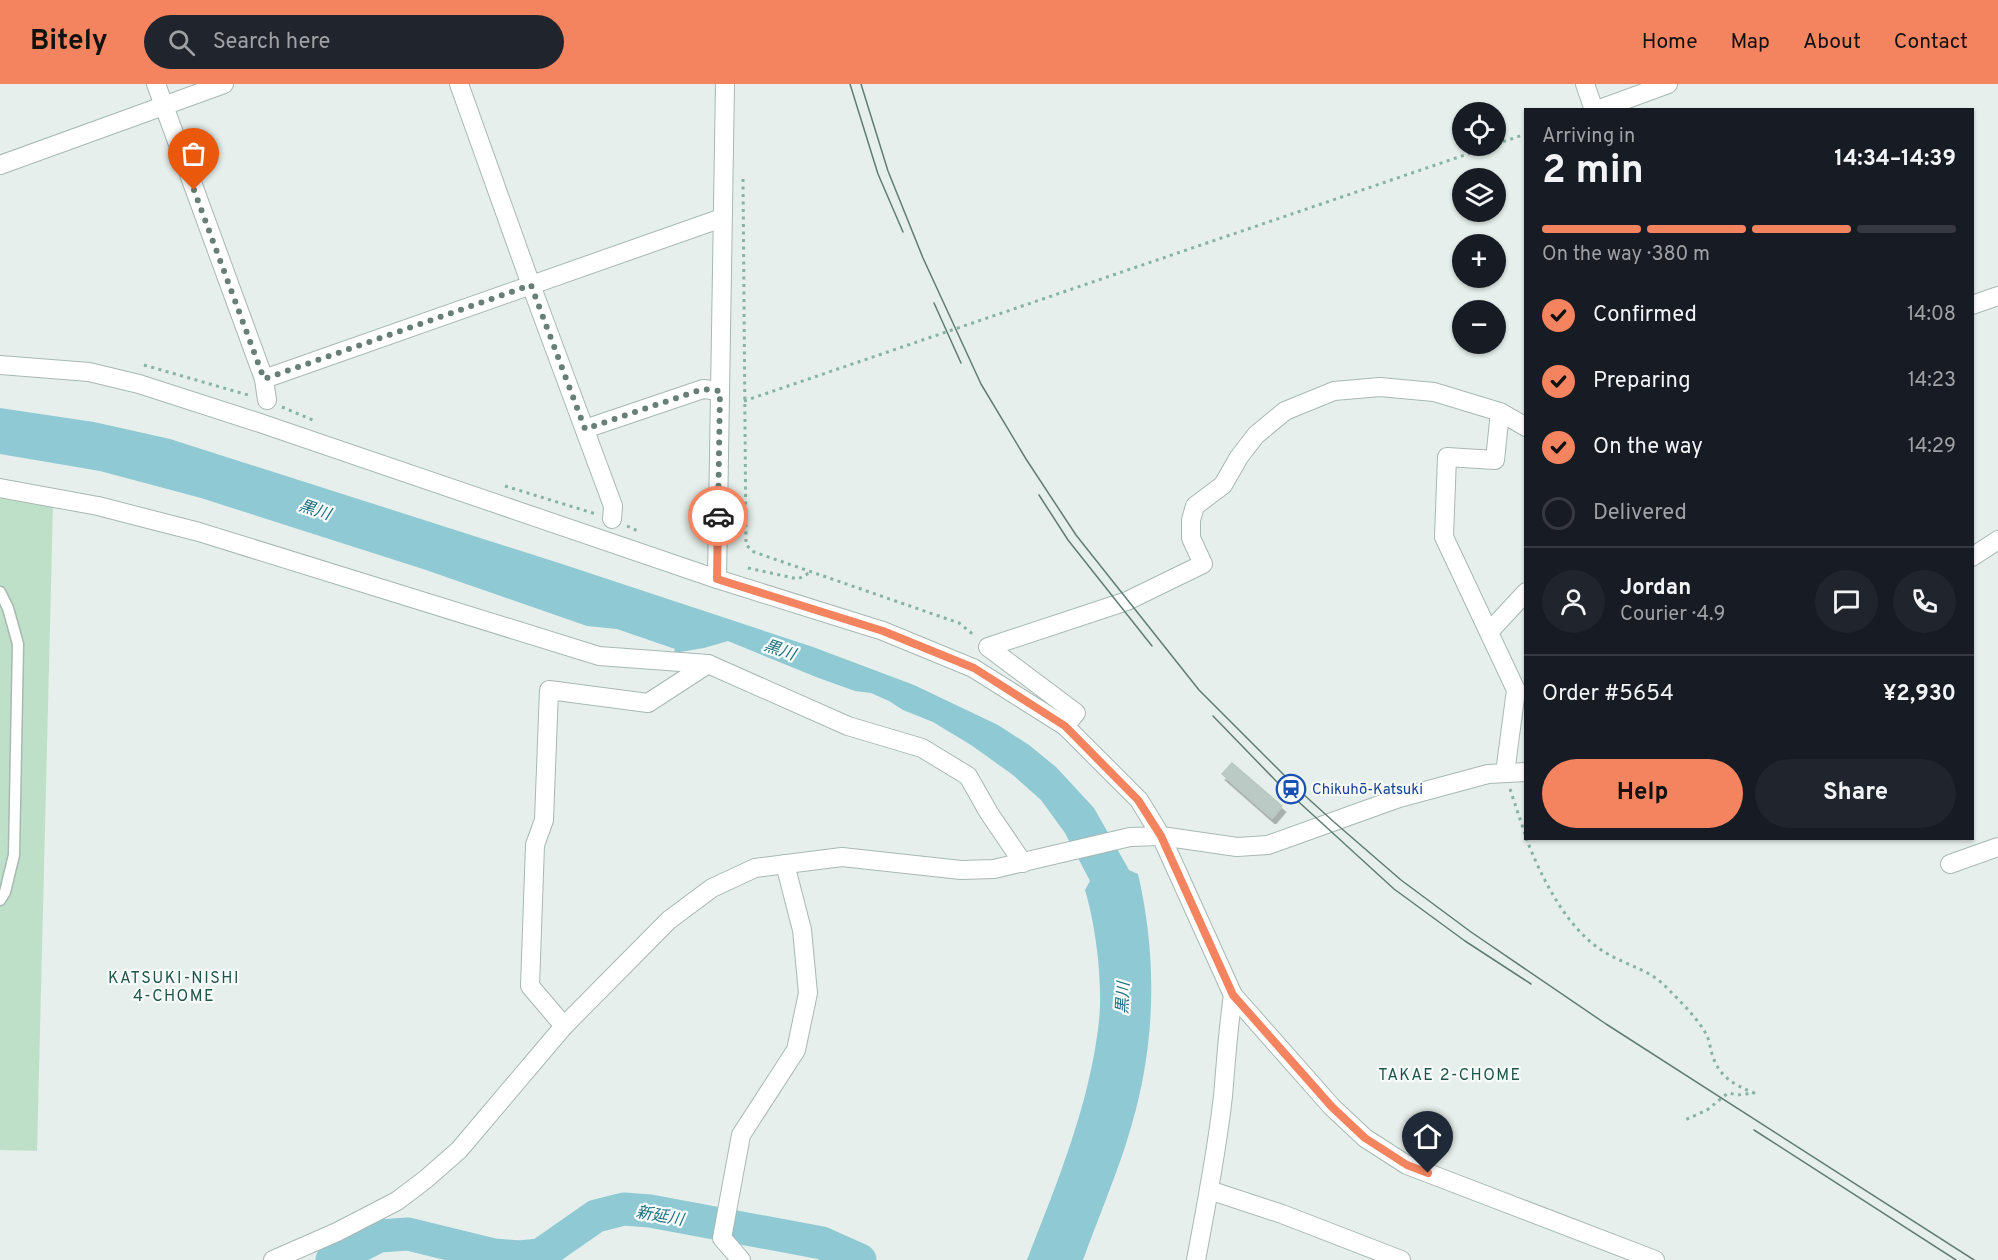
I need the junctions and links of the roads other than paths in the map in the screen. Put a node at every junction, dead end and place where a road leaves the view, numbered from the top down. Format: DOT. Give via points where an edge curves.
graph roads {
  1 [pos="156,84"];
  2 [pos="224,84"];
  3 [pos="459,84"];
  4 [pos="725,84"];
  5 [pos="1585,84"];
  6 [pos="1668,84"];
  7 [pos="164,106"];
  8 [pos="1594,108"];
  9 [pos="1601,108"];
  10 [pos="0,165"];
  11 [pos="722,218"];
  12 [pos="531,285"];
  13 [pos="1998,296"];
  14 [pos="1974,304"];
  15 [pos="0,365"];
  16 [pos="264,379"];
  17 [pos="720,391"];
  18 [pos="267,400"];
  19 [pos="1500,412"];
  20 [pos="1524,426"];
  21 [pos="585,429"];
  22 [pos="0,488"];
  23 [pos="612,519"];
  24 [pos="1998,540"];
  25 [pos="1974,556"];
  26 [pos="717,579"];
  27 [pos="0,592"];
  28 [pos="1524,594"];
  29 [pos="1489,632"];
  30 [pos="708,664"];
  31 [pos="1065,726"];
  32 [pos="1524,772"];
  33 [pos="1505,773"];
  34 [pos="1161,836"];
  35 [pos="1998,847"];
  36 [pos="1023,863"];
  37 [pos="785,864"];
  38 [pos="1950,864"];
  39 [pos="0,900"];
  40 [pos="1233,995"];
  41 [pos="564,1026"];
  42 [pos="1209,1190"];
  43 [pos="1635,1256"];
  44 [pos="273,1260"];
  45 [pos="741,1260"];
  46 [pos="1196,1260"];
  47 [pos="1401,1260"];
  48 [pos="1655,1260"];
  1 -- 7 [label="street"];
  2 -- 7 [label="street"];
  3 -- 12 [label="street"];
  4 -- 11 [label="street"];
  5 -- 8 [label="street"];
  6 -- 9 [label="street"];
  7 -- 10 [label="street"];
  7 -- 16 [label="street"];
  11 -- 12 [label="street"];
  11 -- 17 [label="street"];
  12 -- 16 [label="street"];
  12 -- 21 [label="street"];
  13 -- 14 [label="street"];
  15 -- 26 [label="street" via="89,372 139,384"];
  16 -- 18 [label="street"];
  17 -- 21 [label="street" via="703,389"];
  17 -- 26 [label="street"];
  19 -- 20 [label="street"];
  19 -- 29 [label="street" via="1495,460 1447,458 1444,537"];
  19 -- 31 [label="street" via="1434,392 1380,387 1334,391 1285,411 1256,435 1223,486 1195,506 1191,538 1203,564 1127,601 988,647 1076,713"];
  21 -- 23 [label="street" via="613,506"];
  22 -- 30 [label="street" via="98,506 199,532 599,656"];
  24 -- 25 [label="street"];
  26 -- 31 [label="street" via="883,631 974,668"];
  27 -- 39 [label="lane" via="18,644 14,855"];
  28 -- 29 [label="street"];
  29 -- 33 [label="street" via="1516,690"];
  30 -- 36 [label="street" via="848,726 922,748 968,776"];
  30 -- 41 [label="street" via="648,703 549,690 544,820 535,845 530,986"];
  31 -- 34 [label="street" via="1138,800"];
  32 -- 33 [label="street"];
  33 -- 34 [label="street" via="1399,798 1268,845 1238,847"];
  34 -- 36 [label="street" via="1130,837"];
  34 -- 40 [label="street"];
  35 -- 38 [label="street"];
  36 -- 37 [label="street" via="961,870 842,857"];
  37 -- 41 [label="street" via="755,868 712,888 669,920"];
  37 -- 45 [label="street" via="802,930 808,993 796,1050 741,1135 722,1238"];
  40 -- 42 [label="street"];
  40 -- 43 [label="street" via="1332,1107 1365,1138 1407,1165"];
  41 -- 44 [label="street" via="459,1150 426,1179 397,1201"];
  42 -- 46 [label="street"];
  42 -- 47 [label="street"];
  43 -- 48 [label="street"];
}
